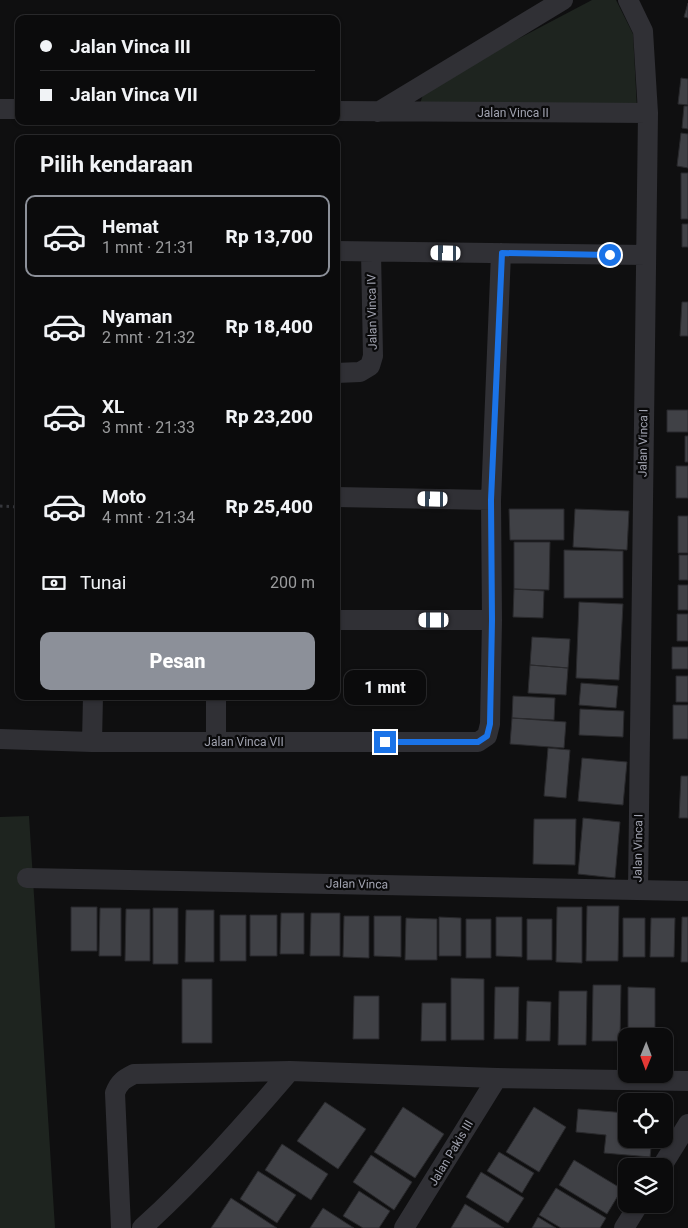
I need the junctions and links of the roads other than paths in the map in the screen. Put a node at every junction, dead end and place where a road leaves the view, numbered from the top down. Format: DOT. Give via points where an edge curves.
graph roads {
  1 [pos="563,0"];
  2 [pos="628,0"];
  3 [pos="0,109"];
  4 [pos="15,109"];
  5 [pos="340,111"];
  6 [pos="378,112"];
  7 [pos="648,113"];
  8 [pos="340,251"];
  9 [pos="371,252"];
  10 [pos="502,253"];
  11 [pos="646,255"];
  12 [pos="340,373"];
  13 [pos="340,497"];
  14 [pos="491,500"];
  15 [pos="340,620"];
  16 [pos="492,620"];
  17 [pos="93,700"];
  18 [pos="216,700"];
  19 [pos="0,739"];
  20 [pos="92,742"];
  21 [pos="216,742"];
  22 [pos="27,878"];
  23 [pos="638,890"];
  24 [pos="688,891"];
  25 [pos="290,1071"];
  26 [pos="497,1078"];
  27 [pos="688,1081"];
  28 [pos="688,1124"];
  29 [pos="667,1158"];
  30 [pos="633,1213"];
  31 [pos="121,1228"];
  32 [pos="142,1228"];
  33 [pos="404,1228"];
  34 [pos="624,1228"];
  1 -- 6 [label="street"];
  2 -- 7 [label="street, Jalan Vinca I" via="643,31"];
  3 -- 4 [label="street"];
  5 -- 6 [label="street, Jalan Vinca II"];
  6 -- 7 [label="street, Jalan Vinca II"];
  7 -- 11 [label="street, Jalan Vinca I"];
  8 -- 9 [label="street"];
  9 -- 10 [label="street"];
  9 -- 12 [label="street, Jalan Vinca IV" via="373,356 370,366 360,372"];
  10 -- 11 [label="street"];
  10 -- 14 [label="street"];
  11 -- 23 [label="street, Jalan Vinca I"];
  13 -- 14 [label="street"];
  14 -- 16 [label="street"];
  15 -- 16 [label="street"];
  16 -- 21 [label="street, Jalan Vinca VII" via="490,724 487,736 478,742"];
  17 -- 20 [label="street"];
  18 -- 21 [label="street"];
  19 -- 20 [label="street, Jalan Vinca VII"];
  20 -- 21 [label="street, Jalan Vinca VII"];
  22 -- 23 [label="street, Jalan Vinca"];
  23 -- 24 [label="street, Jalan Vinca"];
  25 -- 26 [label="street"];
  25 -- 31 [label="street" via="134,1074 123,1080 115,1093"];
  25 -- 32 [label="street" via="230,1142"];
  26 -- 27 [label="street"];
  26 -- 33 [label="street, Jalan Pakis III"];
  28 -- 29 [label="street"];
  30 -- 34 [label="street"];
}
